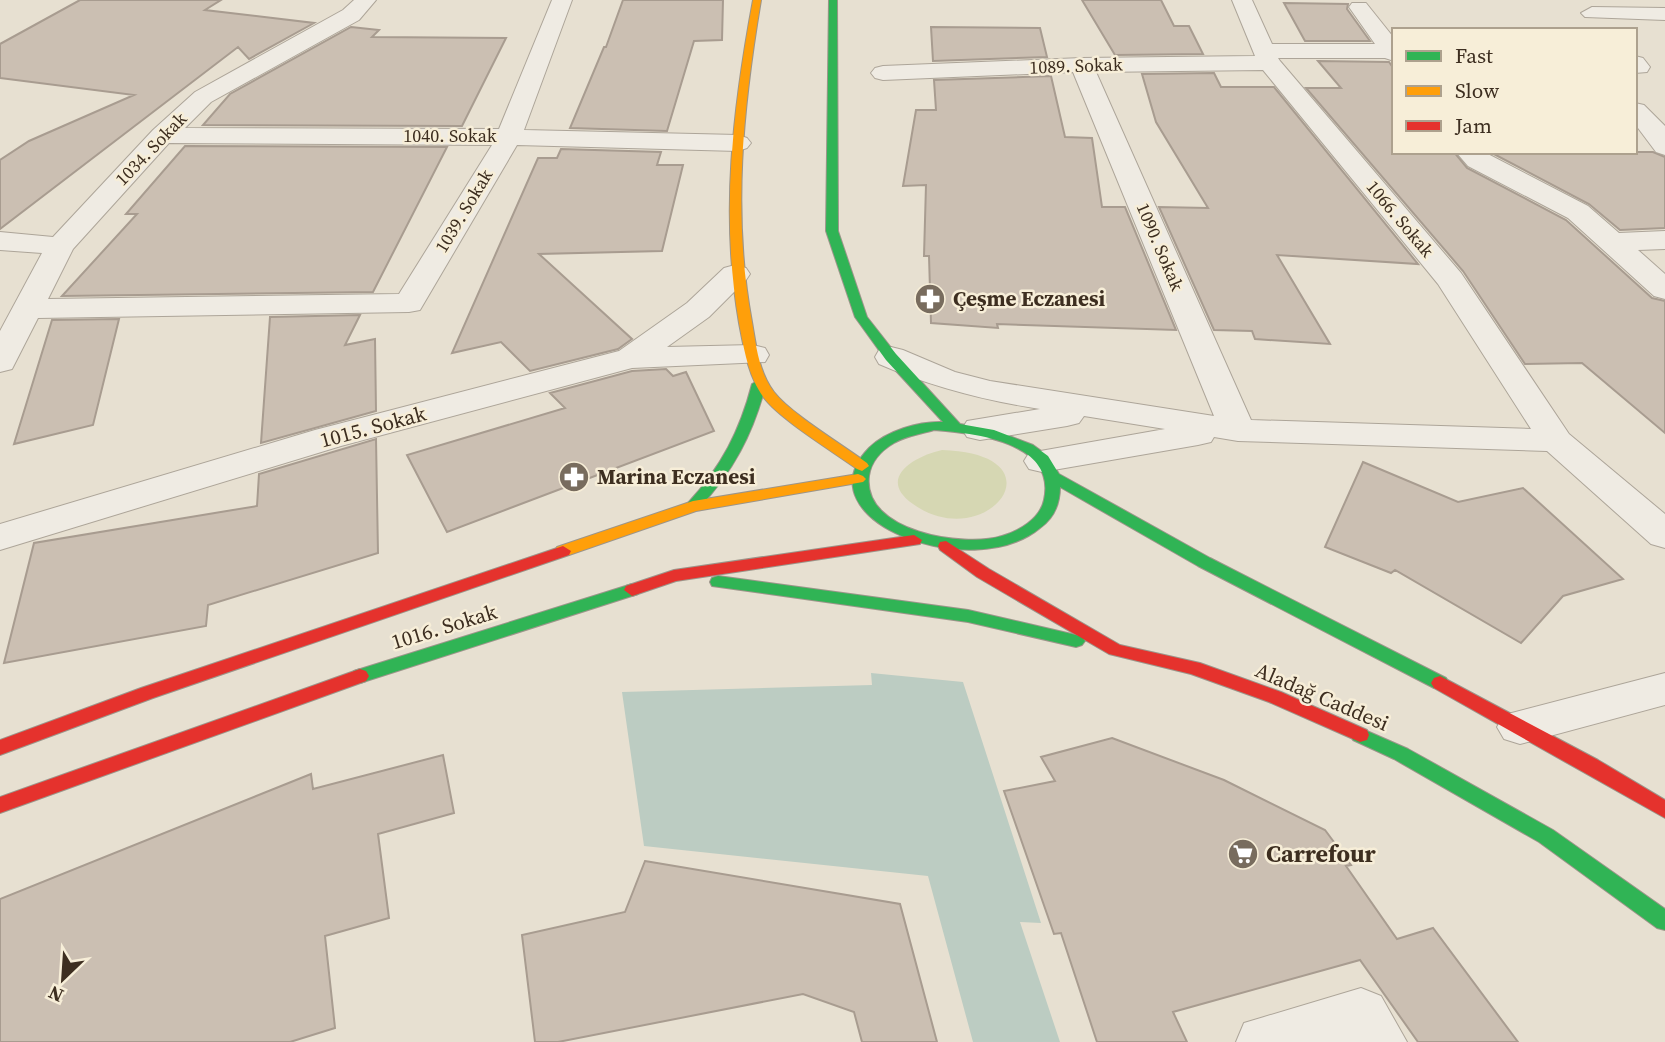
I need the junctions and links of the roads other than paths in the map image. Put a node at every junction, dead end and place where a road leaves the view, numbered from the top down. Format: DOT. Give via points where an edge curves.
graph roads {
  1 [pos="366,0"];
  2 [pos="562,0"];
  3 [pos="757,0"];
  4 [pos="833,0"];
  5 [pos="1242,0"];
  6 [pos="1583,6"];
  7 [pos="1359,7"];
  8 [pos="1665,14"];
  9 [pos="1605,28"];
  10 [pos="1392,51"];
  11 [pos="1392,52"];
  12 [pos="1265,57"];
  13 [pos="1082,65"];
  14 [pos="883,73"];
  15 [pos="1637,112"];
  16 [pos="162,135"];
  17 [pos="509,137"];
  18 [pos="738,143"];
  19 [pos="1665,147"];
  20 [pos="1471,154"];
  21 [pos="1665,240"];
  22 [pos="0,241"];
  23 [pos="1615,242"];
  24 [pos="60,246"];
  25 [pos="736,274"];
  26 [pos="1665,290"];
  27 [pos="27,309"];
  28 [pos="891,357"];
  29 [pos="631,358"];
  30 [pos="0,362"];
  31 [pos="756,370"];
  32 [pos="1132,415"];
  33 [pos="967,427"];
  34 [pos="1238,430"];
  35 [pos="1556,441"];
  36 [pos="1047,468"];
  37 [pos="860,472"];
  38 [pos="693,506"];
  39 [pos="1665,535"];
  40 [pos="0,537"];
  41 [pos="914,540"];
  42 [pos="946,547"];
  43 [pos="674,576"];
  44 [pos="1115,650"];
  45 [pos="1665,689"];
  46 [pos="1520,727"];
  47 [pos="0,748"];
  48 [pos="0,805"];
  49 [pos="1665,810"];
  50 [pos="1665,920"];
  51 [pos="1264,1042"];
  52 [pos="1379,1042"];
  1 -- 16 [label="street, 1034. Sokak" via="351,15 203,97"];
  2 -- 17 [label="street, 1039. Sokak"];
  3 -- 18 [label="main road" via="743,73"];
  4 -- 28 [label="main road" via="832,231 861,317"];
  5 -- 12 [label="street, 1066. Sokak"];
  6 -- 8 [label="street"];
  6 -- 9 [label="street"];
  7 -- 10 [label="street"];
  11 -- 12 [label="street, 1089. Sokak"];
  12 -- 13 [label="street, 1089. Sokak"];
  12 -- 35 [label="street, 1066. Sokak" via="1450,279"];
  13 -- 14 [label="street, 1089. Sokak"];
  13 -- 34 [label="street, 1090. Sokak"];
  15 -- 19 [label="street"];
  16 -- 17 [label="street, 1040. Sokak"];
  16 -- 24 [label="street, 1034. Sokak"];
  17 -- 18 [label="street, 1040. Sokak"];
  17 -- 27 [label="street, 1039. Sokak" via="409,303"];
  18 -- 25 [label="main road" via="732,213"];
  20 -- 23 [label="street" via="1578,212"];
  21 -- 23 [label="street"];
  22 -- 24 [label="street"];
  23 -- 26 [label="street"];
  24 -- 27 [label="street, 1034. Sokak"];
  25 -- 29 [label="street" via="698,310"];
  25 -- 31 [label="main road"];
  27 -- 30 [label="street, 1034. Sokak"];
  28 -- 32 [label="street" via="943,379 988,391"];
  28 -- 33 [label="main road"];
  29 -- 31 [label="street, 1015. Sokak"];
  29 -- 40 [label="street, 1015. Sokak" via="328,438"];
  31 -- 37 [label="main road" via="811,432"];
  31 -- 38 [label="main road" via="739,453"];
  32 -- 33 [label="street" via="1060,416"];
  32 -- 34 [label="street"];
  33 -- 36 [label="main road" via="1026,446"];
  33 -- 37 [label="main road" via="924,428 897,436 870,454"];
  34 -- 35 [label="street"];
  34 -- 36 [label="street"];
  35 -- 39 [label="street, 1066. Sokak"];
  36 -- 42 [label="main road" via="1054,495 1047,514 1031,529 1007,541"];
  36 -- 46 [label="main road" via="1145,531"];
  37 -- 38 [label="main road, 1016. Sokak"];
  37 -- 41 [label="main road" via="860,491 869,510 888,527"];
  38 -- 47 [label="main road, 1016. Sokak" via="160,688"];
  41 -- 42 [label="main road"];
  41 -- 43 [label="main road, 1016. Sokak"];
  42 -- 44 [label="main road, Aladağ Caddesi"];
  43 -- 44 [label="main road" via="968,616"];
  43 -- 48 [label="main road, 1016. Sokak" via="432,651"];
  44 -- 50 [label="main road, Aladağ Caddesi" via="1194,668 1276,697 1401,754 1546,836"];
  45 -- 46 [label="street"];
  46 -- 49 [label="main road" via="1583,758"];
  51 -- 52 [label="street" via="1361,1014"];
}
